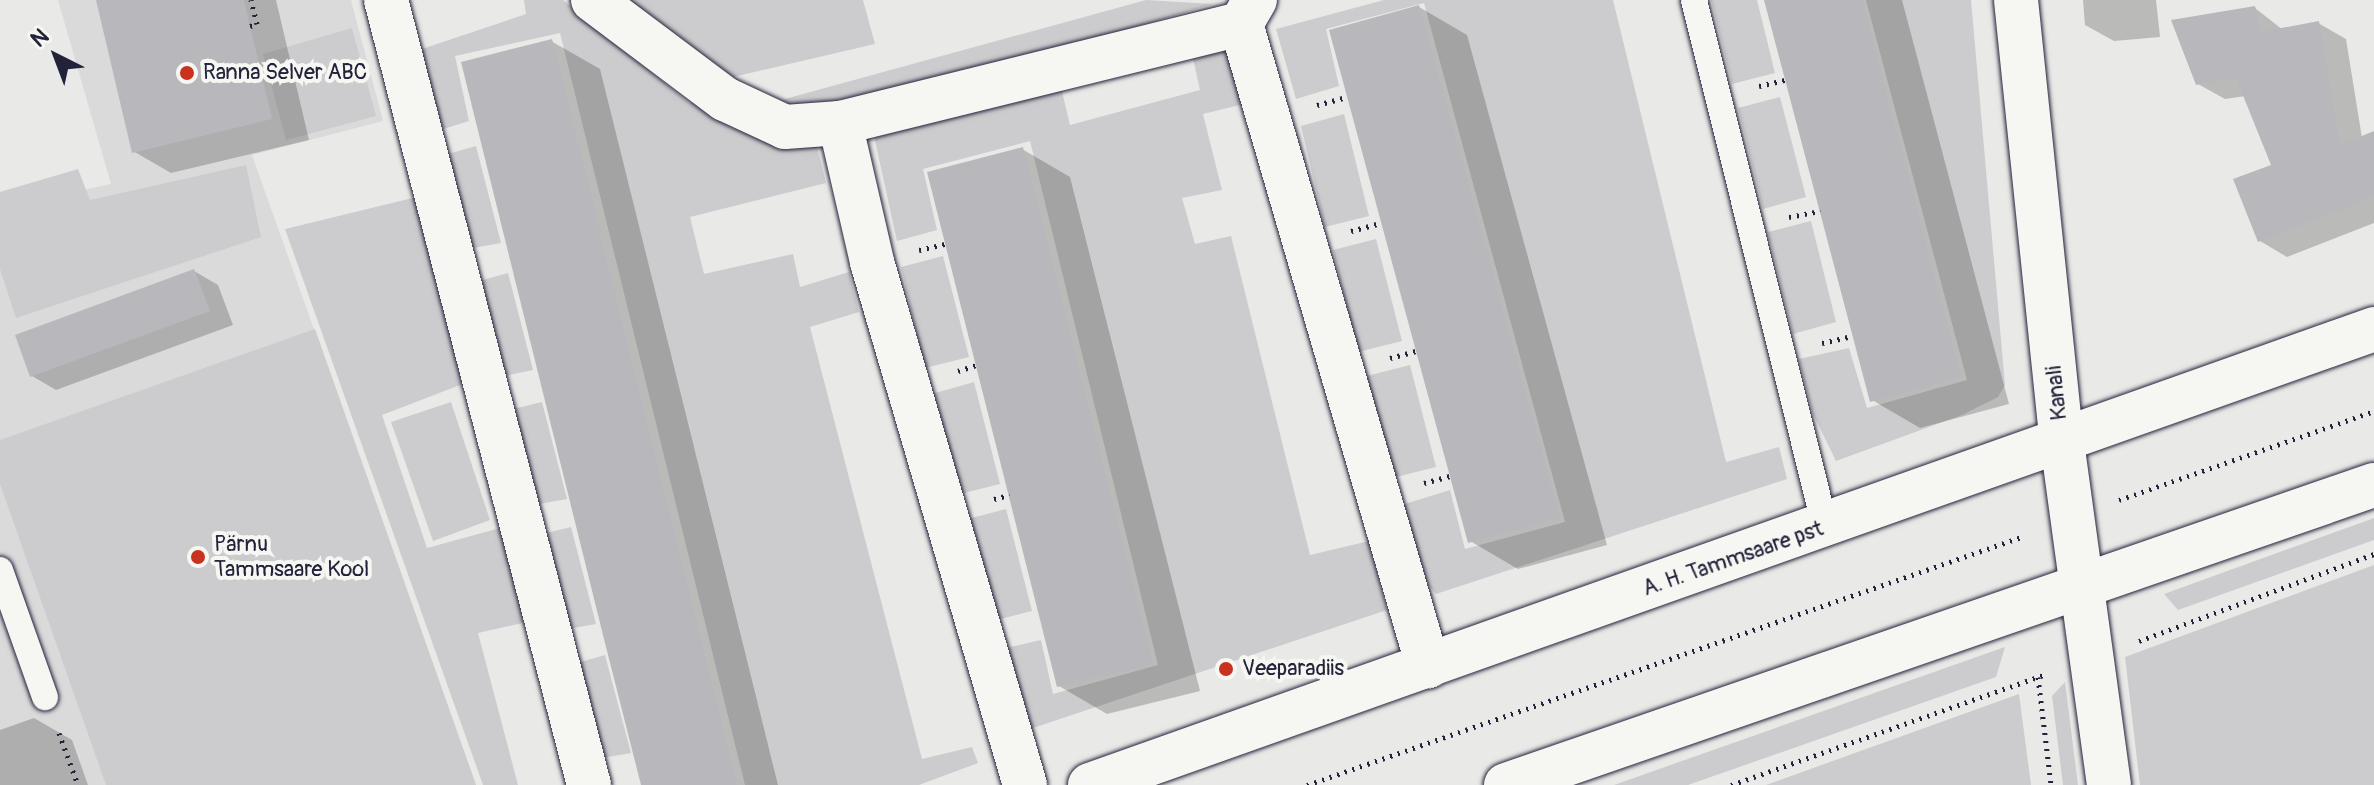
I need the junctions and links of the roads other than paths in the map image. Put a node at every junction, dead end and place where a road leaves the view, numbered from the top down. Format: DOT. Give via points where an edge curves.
graph roads {
  1 [pos="386,0"];
  2 [pos="593,0"];
  3 [pos="1694,0"];
  4 [pos="2016,0"];
  5 [pos="1248,12"];
  6 [pos="840,123"];
  7 [pos="2374,329"];
  8 [pos="2062,442"];
  9 [pos="2374,485"];
  10 [pos="1825,526"];
  11 [pos="0,570"];
  12 [pos="2082,585"];
  13 [pos="1428,666"];
  14 [pos="45,697"];
  15 [pos="589,785"];
  16 [pos="1025,785"];
  17 [pos="1090,785"];
  18 [pos="1506,785"];
  19 [pos="2109,785"];
  1 -- 15 [label="street"];
  2 -- 6 [label="street" via="725,99 785,127"];
  3 -- 10 [label="lane"];
  4 -- 8 [label="street, Kanali"];
  5 -- 6 [label="street"];
  5 -- 13 [label="street"];
  6 -- 16 [label="street" via="872,262"];
  7 -- 8 [label="street, A. H. Tammsaare pst"];
  8 -- 10 [label="street, A. H. Tammsaare pst"];
  8 -- 12 [label="street, Kanali"];
  9 -- 12 [label="street"];
  10 -- 13 [label="street, A. H. Tammsaare pst"];
  11 -- 14 [label="lane"];
  12 -- 18 [label="street"];
  12 -- 19 [label="street, Kanali"];
  13 -- 17 [label="street, A. H. Tammsaare pst"];
}
